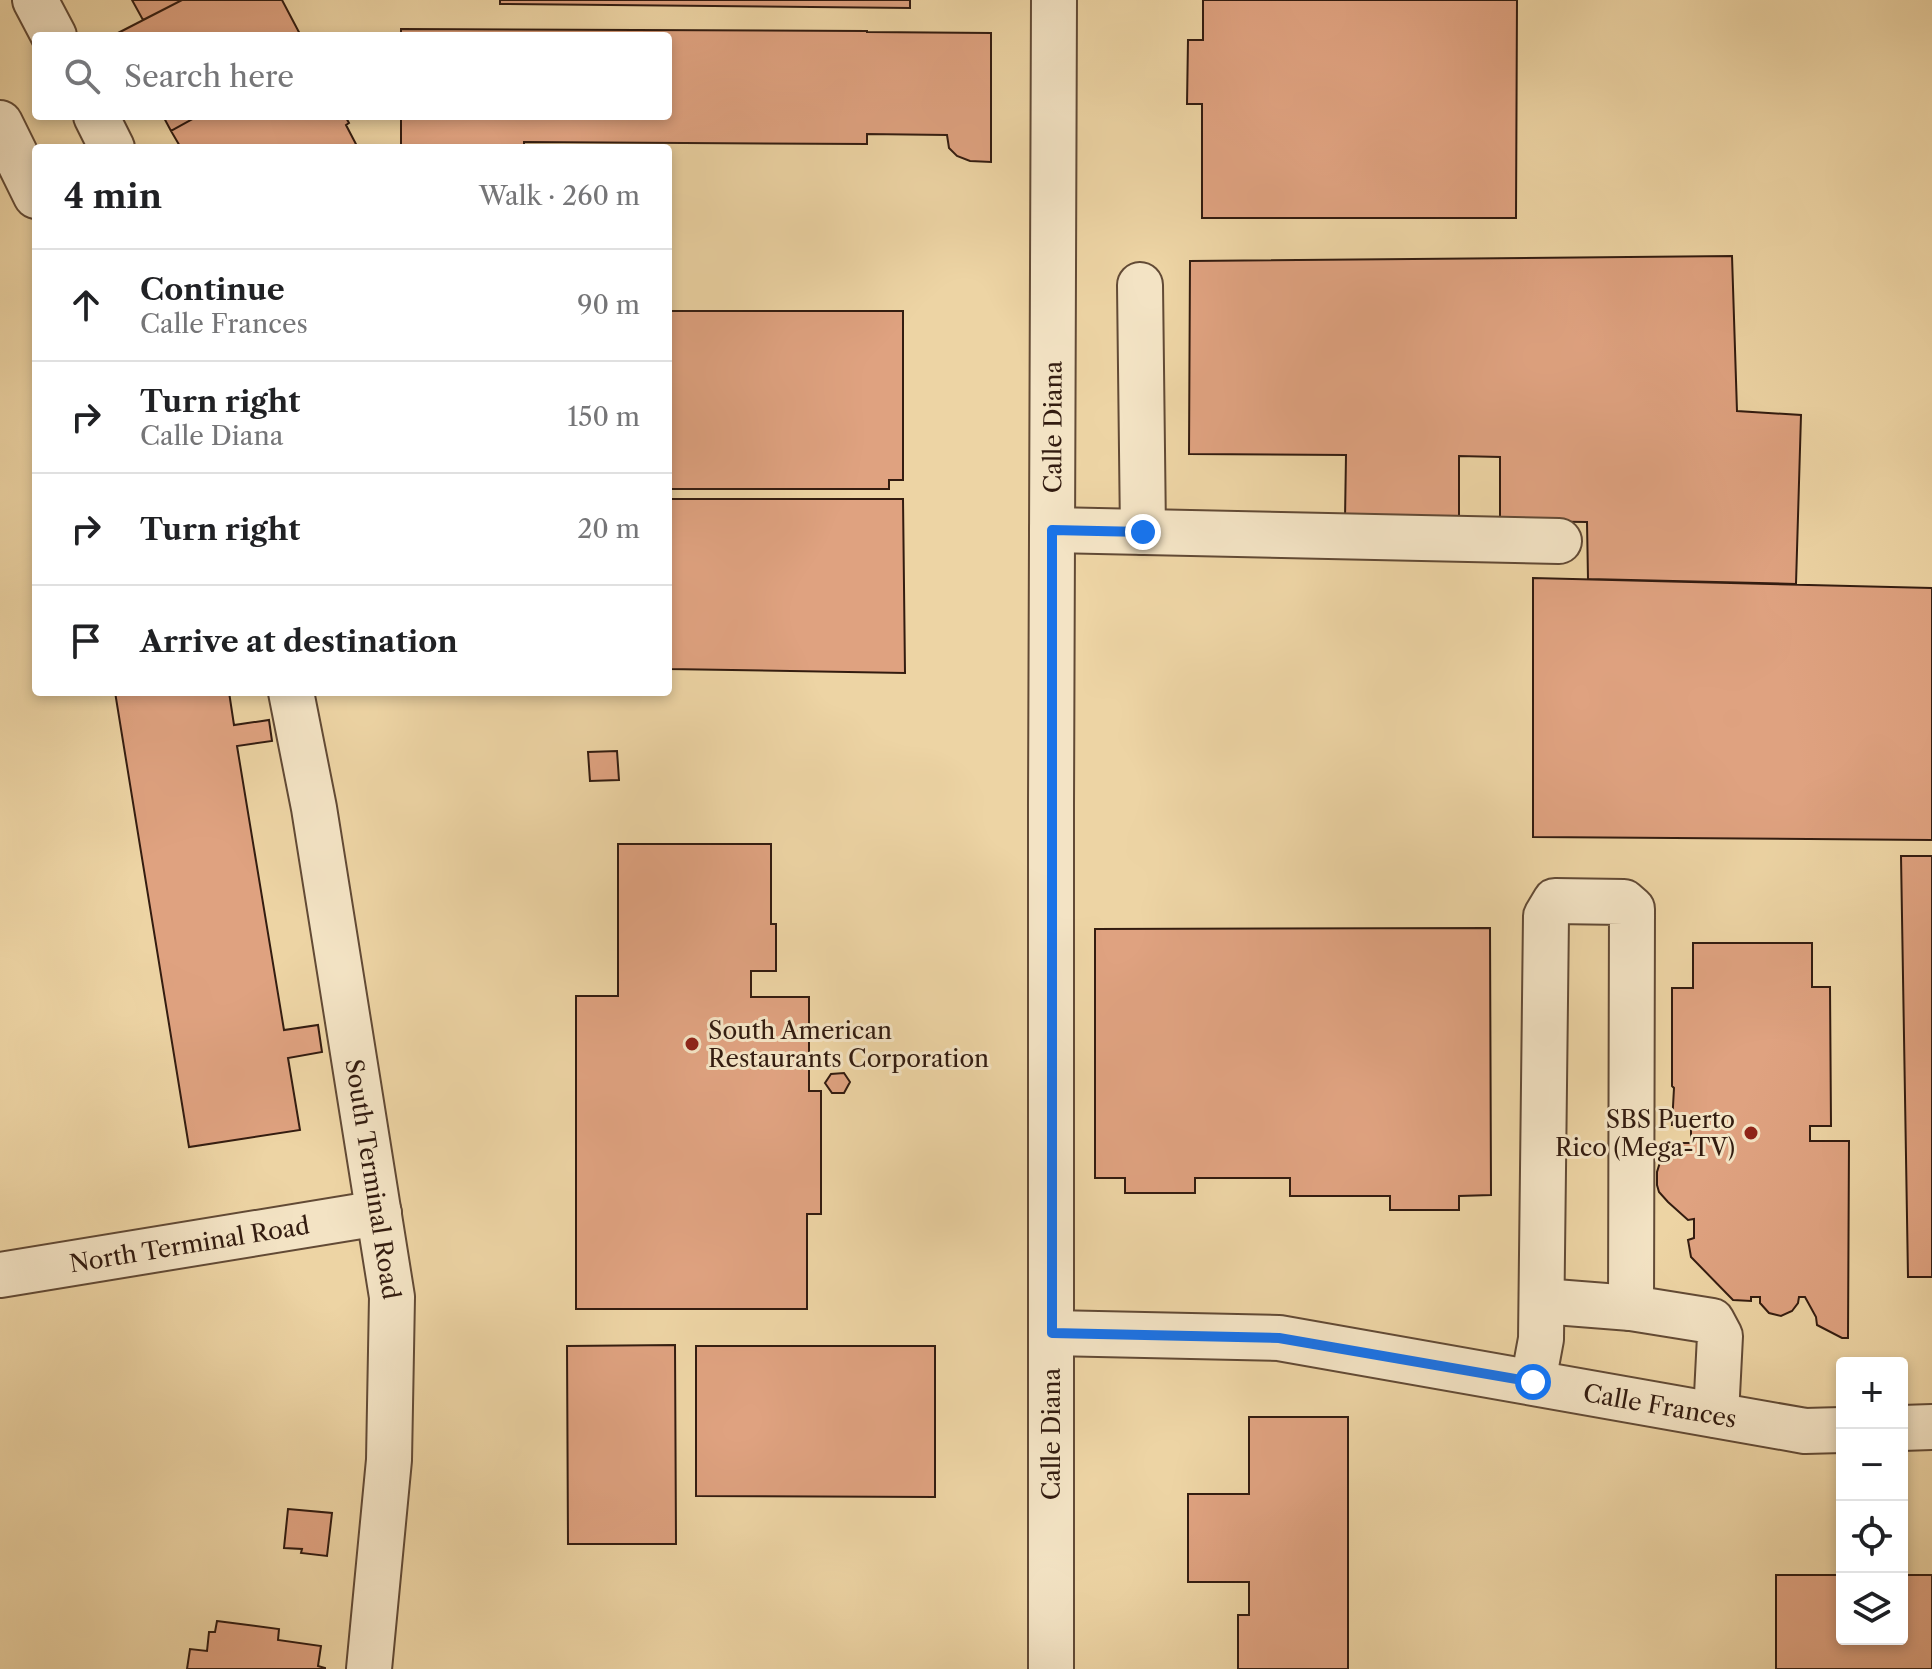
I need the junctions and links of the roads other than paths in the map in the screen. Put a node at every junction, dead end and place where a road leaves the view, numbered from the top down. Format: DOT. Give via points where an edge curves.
graph roads {
  1 [pos="35,0"];
  2 [pos="1054,0"];
  3 [pos="52,32"];
  4 [pos="98,120"];
  5 [pos="0,123"];
  6 [pos="110,144"];
  7 [pos="32,188"];
  8 [pos="1140,285"];
  9 [pos="1052,530"];
  10 [pos="1143,532"];
  11 [pos="1559,541"];
  12 [pos="292,696"];
  13 [pos="379,1213"];
  14 [pos="0,1275"];
  15 [pos="1542,1301"];
  16 [pos="1631,1308"];
  17 [pos="1052,1333"];
  18 [pos="1533,1382"];
  19 [pos="1716,1415"];
  20 [pos="1932,1427"];
  21 [pos="1908,1428"];
  22 [pos="1836,1430"];
  23 [pos="369,1669"];
  24 [pos="1051,1669"];
  1 -- 3 [label="street"];
  2 -- 9 [label="street, Calle Diana"];
  4 -- 6 [label="street"];
  5 -- 7 [label="street"];
  8 -- 10 [label="street"];
  9 -- 10 [label="street"];
  9 -- 17 [label="street, Calle Diana"];
  10 -- 11 [label="street"];
  12 -- 13 [label="street, South Terminal Road"];
  13 -- 14 [label="street, North Terminal Road"];
  13 -- 23 [label="street, South Terminal Road" via="392,1297 389,1460"];
  15 -- 16 [label="street"];
  15 -- 16 [label="street" via="1546,916 1555,901 1624,902 1632,909"];
  15 -- 18 [label="street"];
  16 -- 19 [label="street" via="1712,1321 1720,1336"];
  17 -- 18 [label="street, Calle Frances" via="1279,1338"];
  17 -- 24 [label="street, Calle Diana"];
  18 -- 19 [label="street, Calle Frances"];
  19 -- 22 [label="street, Calle Frances" via="1805,1431"];
  20 -- 21 [label="street"];
}
